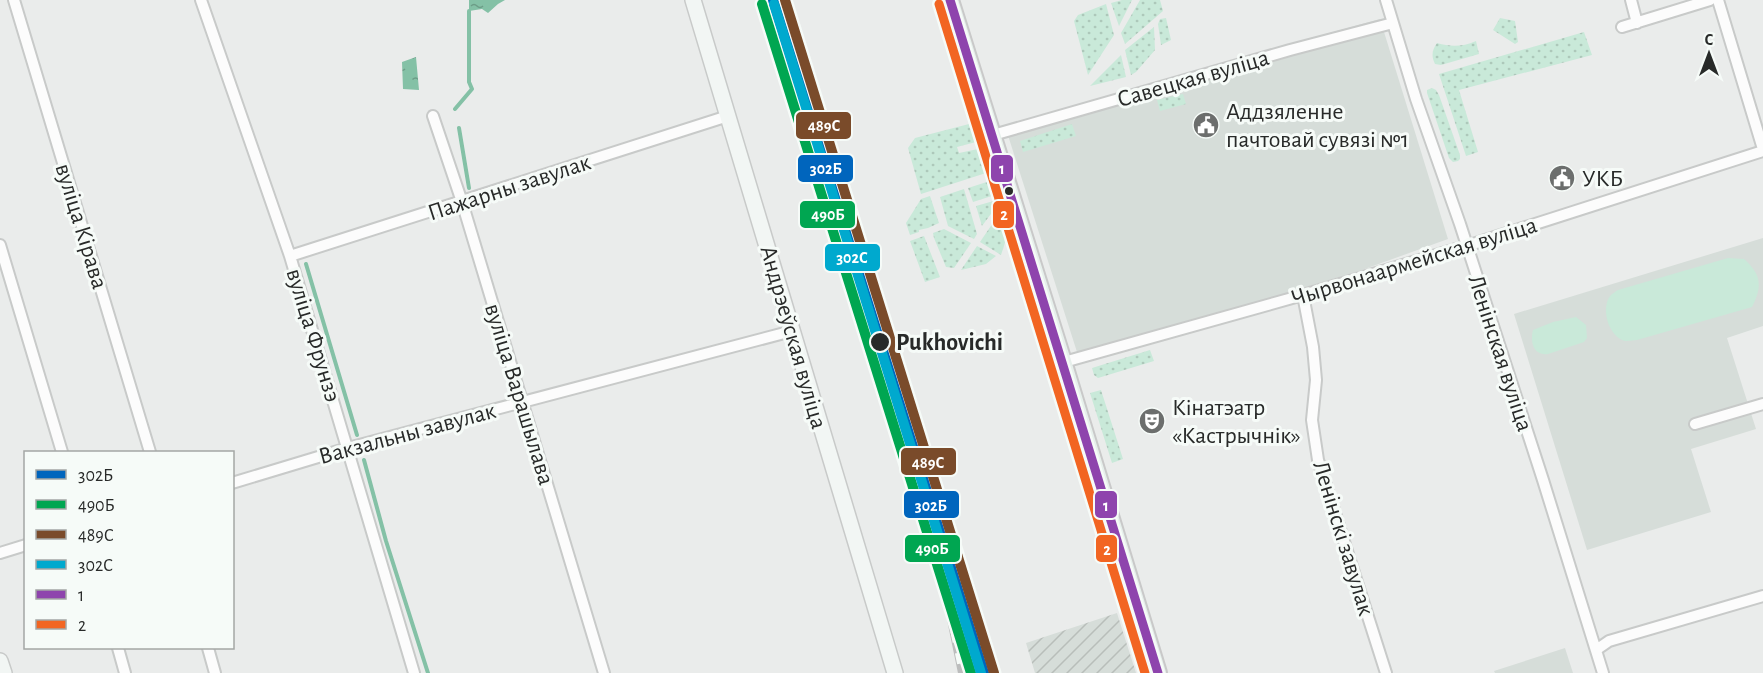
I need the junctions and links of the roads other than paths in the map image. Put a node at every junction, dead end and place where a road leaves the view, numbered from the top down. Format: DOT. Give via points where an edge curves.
graph roads {
  1 [pos="14,0"];
  2 [pos="201,0"];
  3 [pos="693,0"];
  4 [pos="950,0"];
  5 [pos="1386,0"];
  6 [pos="1631,0"];
  7 [pos="1710,0"];
  8 [pos="1718,0"];
  9 [pos="1393,23"];
  10 [pos="1637,23"];
  11 [pos="1622,27"];
  12 [pos="433,116"];
  13 [pos="728,116"];
  14 [pos="993,135"];
  15 [pos="1763,150"];
  16 [pos="462,202"];
  17 [pos="0,244"];
  18 [pos="1467,246"];
  19 [pos="290,256"];
  20 [pos="1303,295"];
  21 [pos="792,331"];
  22 [pos="1064,362"];
  23 [pos="522,401"];
  24 [pos="1763,404"];
  25 [pos="1695,423"];
  26 [pos="348,448"];
  27 [pos="61,451"];
  28 [pos="149,451"];
  29 [pos="234,482"];
  30 [pos="24,546"];
  31 [pos="0,553"];
  32 [pos="1763,596"];
  33 [pos="118,649"];
  34 [pos="208,649"];
  35 [pos="1596,650"];
  36 [pos="0,661"];
  37 [pos="4,673"];
  38 [pos="125,673"];
  39 [pos="215,673"];
  40 [pos="414,673"];
  41 [pos="604,673"];
  42 [pos="895,673"];
  43 [pos="1158,673"];
  44 [pos="1386,673"];
  45 [pos="1603,673"];
  1 -- 28 [label="street, вуліца Кірава"];
  2 -- 19 [label="street, вуліца Фрунзэ"];
  3 -- 13 [label="main road, Андрэеўская вуліца"];
  4 -- 14 [label="main road"];
  5 -- 9 [label="street, Ленінская вуліца"];
  6 -- 10 [label="street"];
  7 -- 10 [label="street"];
  8 -- 15 [label="street"];
  9 -- 14 [label="street, Савецкая вуліца"];
  9 -- 18 [label="street, Ленінская вуліца"];
  10 -- 11 [label="street"];
  12 -- 16 [label="street, вуліца Варашылава"];
  13 -- 16 [label="street, Пажарны завулак"];
  13 -- 21 [label="main road, Андрэеўская вуліца"];
  14 -- 22 [label="main road"];
  15 -- 18 [label="street, Чырвонаармейская вуліца"];
  16 -- 19 [label="street, Пажарны завулак"];
  16 -- 23 [label="street, вуліца Варашылава"];
  17 -- 27 [label="street"];
  18 -- 20 [label="street, Чырвонаармейская вуліца"];
  18 -- 35 [label="street, Ленінская вуліца"];
  19 -- 26 [label="street, вуліца Фрунзэ"];
  20 -- 22 [label="street, Чырвонаармейская вуліца"];
  20 -- 44 [label="street, Ленінскі завулак" via="1313,347 1316,380 1312,420 1318,460"];
  21 -- 23 [label="street, Вакзальны завулак"];
  21 -- 42 [label="main road, Андрэеўская вуліца"];
  22 -- 43 [label="main road"];
  23 -- 26 [label="street, Вакзальны завулак"];
  23 -- 41 [label="street, вуліца Варашылава"];
  24 -- 25 [label="street"];
  26 -- 29 [label="street, Вакзальны завулак"];
  26 -- 40 [label="street, вуліца Фрунзэ"];
  30 -- 31 [label="street"];
  32 -- 35 [label="street" via="1609,640"];
  33 -- 38 [label="street"];
  34 -- 39 [label="street"];
  35 -- 45 [label="street, Ленінская вуліца"];
  36 -- 37 [label="main road"];
}
